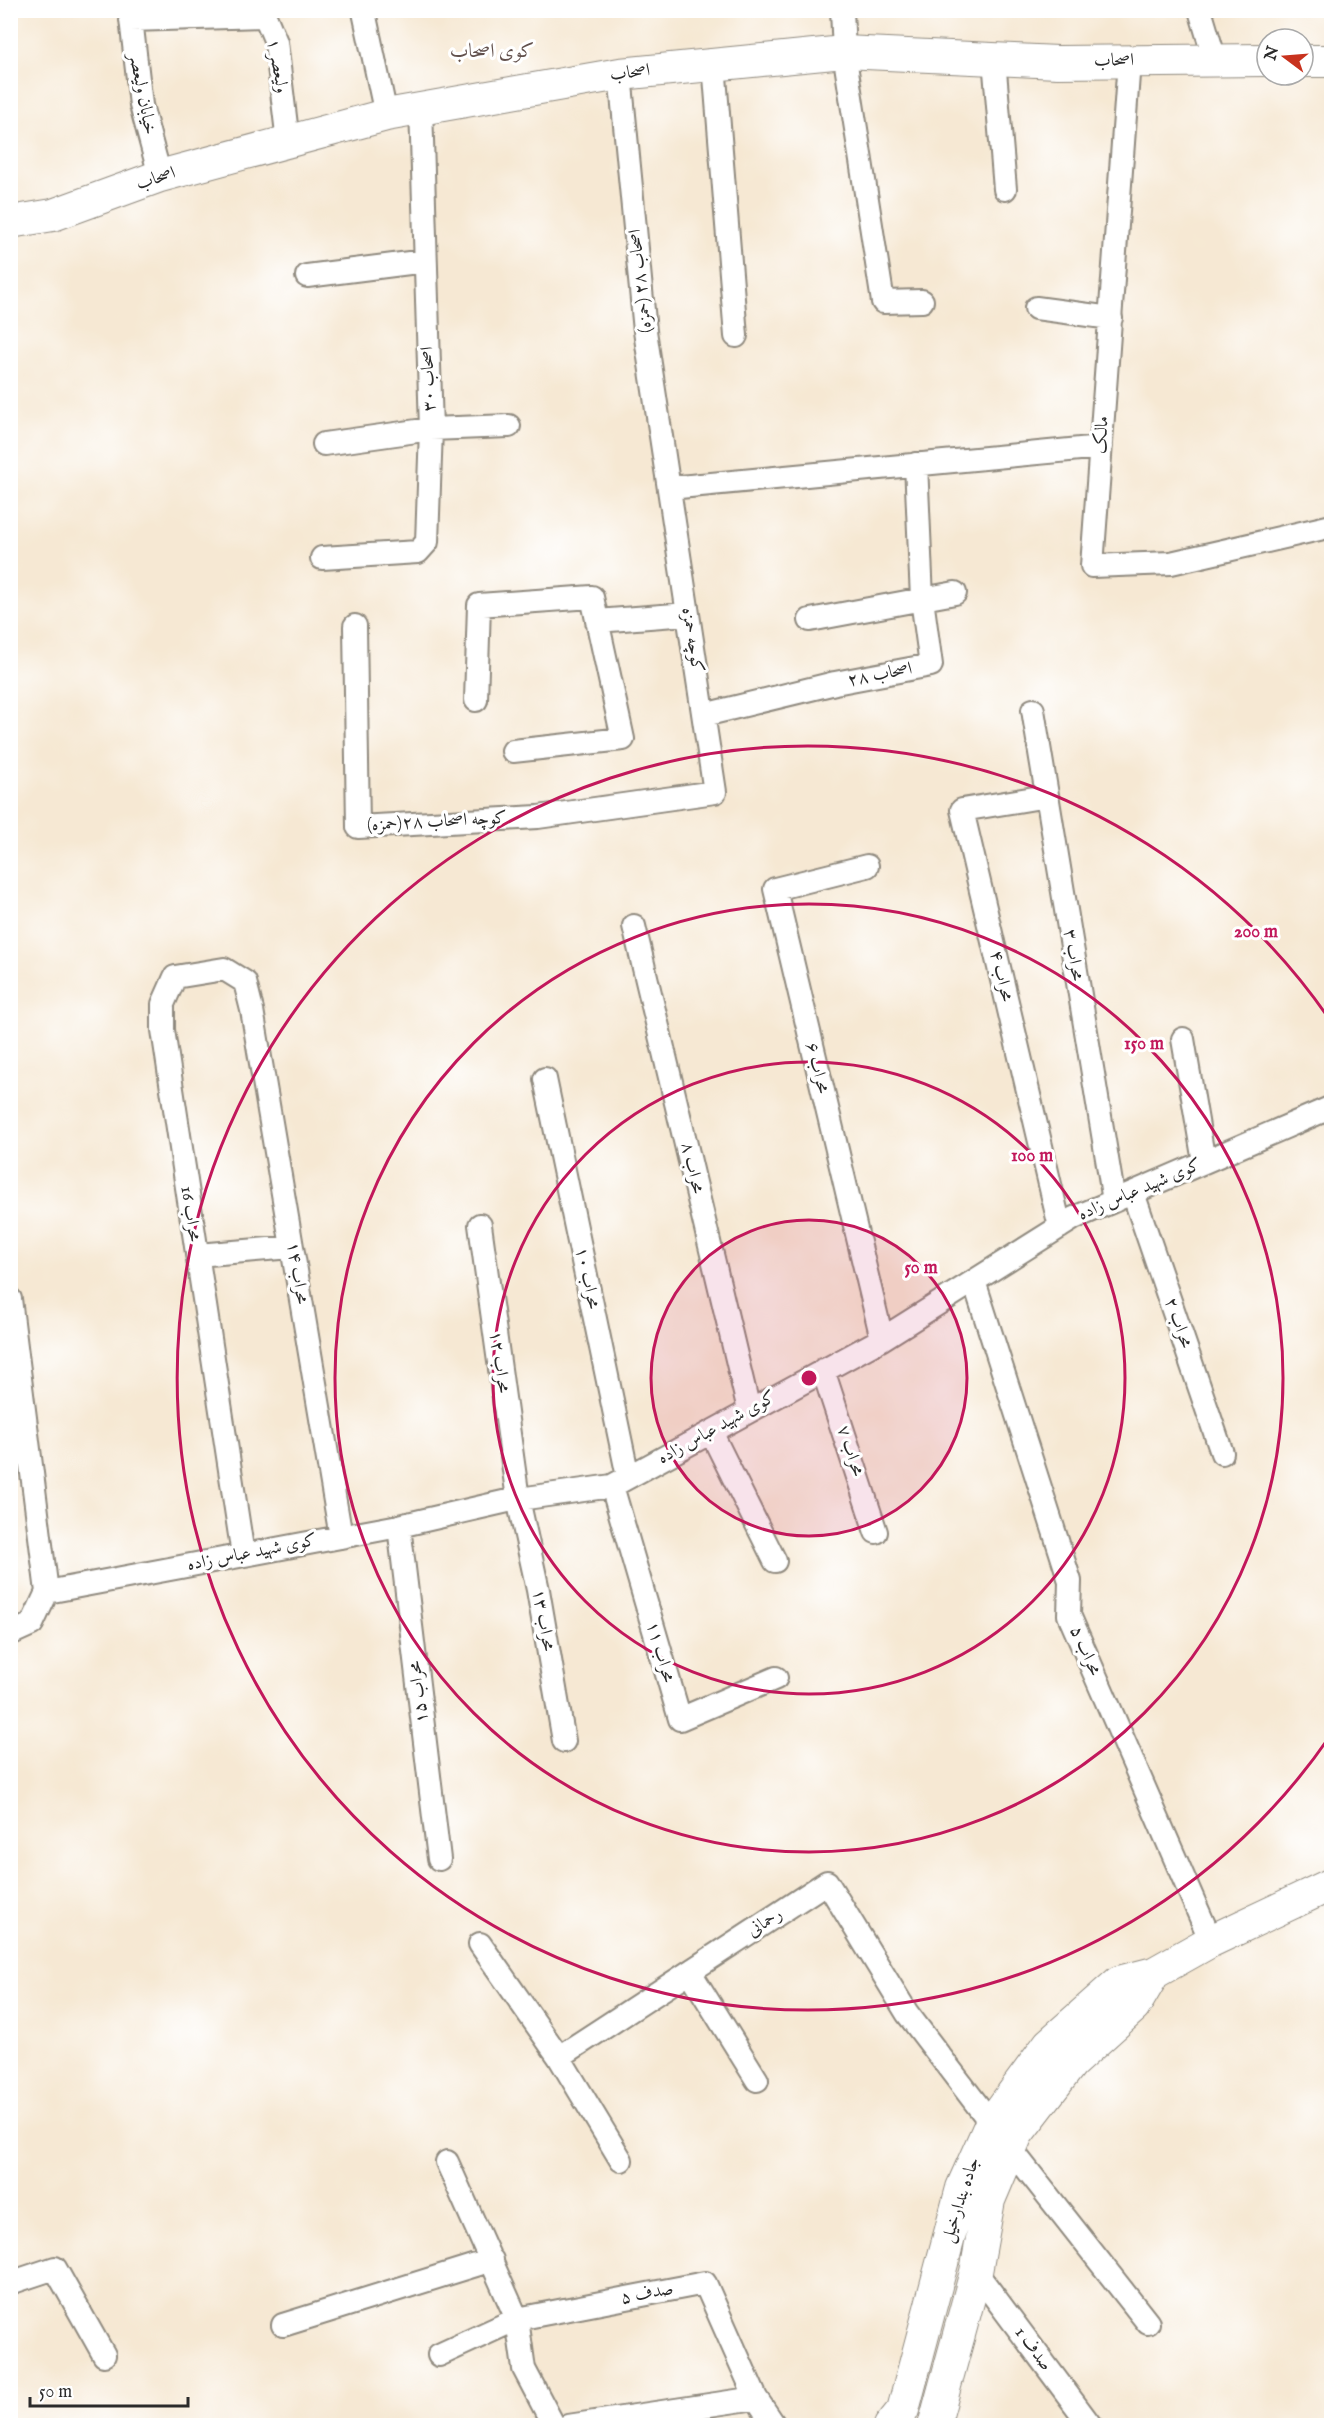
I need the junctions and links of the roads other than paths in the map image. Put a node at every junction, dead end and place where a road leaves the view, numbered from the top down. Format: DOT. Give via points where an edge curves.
graph roads {
  1 [pos="842,10"];
  2 [pos="1200,10"];
  3 [pos="364,12"];
  4 [pos="130,15"];
  5 [pos="844,52"];
  6 [pos="994,59"];
  7 [pos="1215,60"];
  8 [pos="1255,60"];
  9 [pos="1129,61"];
  10 [pos="1315,61"];
  11 [pos="1332,61"];
  12 [pos="714,64"];
  13 [pos="620,74"];
  14 [pos="421,107"];
  15 [pos="386,115"];
  16 [pos="288,142"];
  17 [pos="160,176"];
  18 [pos="1005,189"];
  19 [pos="10,222"];
  20 [pos="425,261"];
  21 [pos="307,276"];
  22 [pos="922,301"];
  23 [pos="1036,308"];
  24 [pos="1111,318"];
  25 [pos="736,336"];
  26 [pos="509,426"];
  27 [pos="431,429"];
  28 [pos="324,444"];
  29 [pos="1101,447"];
  30 [pos="916,464"];
  31 [pos="669,488"];
  32 [pos="1332,526"];
  33 [pos="322,558"];
  34 [pos="955,593"];
  35 [pos="922,599"];
  36 [pos="688,614"];
  37 [pos="810,620"];
  38 [pos="597,621"];
  39 [pos="355,626"];
  40 [pos="476,700"];
  41 [pos="1033,710"];
  42 [pos="704,715"];
  43 [pos="513,751"];
  44 [pos="715,792"];
  45 [pos="1047,796"];
  46 [pos="867,866"];
  47 [pos="634,926"];
  48 [pos="252,1010"];
  49 [pos="1183,1039"];
  50 [pos="545,1079"];
  51 [pos="1332,1107"];
  52 [pos="1204,1162"];
  53 [pos="1124,1197"];
  54 [pos="480,1225"];
  55 [pos="1060,1227"];
  56 [pos="292,1248"];
  57 [pos="197,1255"];
  58 [pos="974,1281"];
  59 [pos="10,1299"];
  60 [pos="882,1339"];
  61 [pos="823,1370"];
  62 [pos="749,1410"];
  63 [pos="711,1432"];
  64 [pos="1222,1453"];
  65 [pos="620,1482"];
  66 [pos="518,1499"];
  67 [pos="399,1526"];
  68 [pos="876,1532"];
  69 [pos="341,1537"];
  70 [pos="243,1555"];
  71 [pos="775,1561"];
  72 [pos="47,1592"];
  73 [pos="10,1634"];
  74 [pos="776,1678"];
  75 [pos="564,1741"];
  76 [pos="439,1859"];
  77 [pos="1332,1884"];
  78 [pos="1211,1941"];
  79 [pos="480,1944"];
  80 [pos="690,1972"];
  81 [pos="1154,1973"];
  82 [pos="559,2057"];
  83 [pos="757,2080"];
  84 [pos="991,2123"];
  85 [pos="1011,2149"];
  86 [pos="621,2160"];
  87 [pos="447,2162"];
  88 [pos="492,2260"];
  89 [pos="976,2272"];
  90 [pos="10,2283"];
  91 [pos="517,2319"];
  92 [pos="1148,2323"];
  93 [pos="283,2325"];
  94 [pos="104,2355"];
  95 [pos="439,2355"];
  96 [pos="756,2398"];
  97 [pos="554,2426"];
  98 [pos="568,2426"];
  99 [pos="775,2426"];
  100 [pos="890,2426"];
  101 [pos="934,2426"];
  102 [pos="1091,2426"];
  1 -- 5 [label="street"];
  2 -- 7 [label="street"];
  3 -- 15 [label="street"];
  4 -- 16 [label="street, ولیعصر ۱" via="265,16 276,42"];
  4 -- 17 [label="street, خیابان ولیعصر" via="141,105"];
  5 -- 6 [label="main road, اصحاب"];
  5 -- 12 [label="main road, اصحاب"];
  5 -- 22 [label="street" via="884,302"];
  6 -- 9 [label="main road, اصحاب"];
  6 -- 18 [label="street"];
  7 -- 8 [label="main road, اصحاب"];
  7 -- 9 [label="main road, اصحاب"];
  9 -- 24 [label="street, مالک"];
  10 -- 11 [label="main road"];
  12 -- 13 [label="main road, اصحاب"];
  12 -- 25 [label="street"];
  13 -- 14 [label="main road, اصحاب"];
  13 -- 31 [label="street, اصحاب ۲۸ (حمزه)" via="645,331"];
  14 -- 15 [label="main road, اصحاب"];
  14 -- 20 [label="street, اصحاب ۳۰"];
  15 -- 16 [label="main road, اصحاب"];
  16 -- 17 [label="main road, اصحاب"];
  17 -- 19 [label="main road, اصحاب" via="53,215"];
  20 -- 21 [label="street"];
  20 -- 27 [label="street, اصحاب ۳۰"];
  23 -- 24 [label="street"];
  24 -- 29 [label="street, مالک"];
  26 -- 27 [label="street"];
  27 -- 28 [label="street"];
  27 -- 33 [label="street, اصحاب ۳۰" via="424,548 417,552"];
  29 -- 30 [label="street"];
  29 -- 32 [label="street, مالک" via="1092,566 1171,563"];
  30 -- 31 [label="street"];
  30 -- 35 [label="street, اصحاب ۲۸"];
  31 -- 36 [label="street, کوچه حمزه"];
  34 -- 35 [label="street"];
  35 -- 37 [label="street"];
  35 -- 42 [label="street, اصحاب ۲۸" via="931,665 835,683"];
  36 -- 38 [label="street"];
  36 -- 42 [label="street, کوچه حمزه"];
  38 -- 40 [label="street" via="592,597 479,605"];
  38 -- 43 [label="street" via="623,739"];
  39 -- 44 [label="street, کوچه اصحاب ۲۸(حمزه)" via="358,827 538,817"];
  41 -- 45 [label="street, محراب ۳"];
  42 -- 44 [label="street, کوچه حمزه"];
  45 -- 53 [label="street, محراب ۳"];
  45 -- 55 [label="street, محراب ۴" via="962,810"];
  46 -- 60 [label="street, محراب ۶" via="775,889"];
  47 -- 62 [label="street, محراب ۸"];
  48 -- 56 [label="street, محراب ۱۴"];
  48 -- 57 [label="street, محراب 16" via="245,982 224,969 175,976 163,1004 163,1030"];
  49 -- 52 [label="street"];
  50 -- 65 [label="street, محراب ۱۰"];
  51 -- 52 [label="street, کوی شهید عباس زاده"];
  52 -- 53 [label="street, کوی شهید عباس زاده"];
  53 -- 55 [label="street, کوی شهید عباس زاده"];
  53 -- 64 [label="street, محراب ۲"];
  54 -- 66 [label="street, محراب ۱۲"];
  55 -- 58 [label="street, کوی شهید عباس زاده"];
  56 -- 57 [label="street"];
  56 -- 69 [label="street, محراب ۱۴"];
  57 -- 70 [label="street, محراب 16"];
  58 -- 60 [label="street, کوی شهید عباس زاده"];
  58 -- 78 [label="street, محراب ۵" via="1070,1581 1069,1615"];
  59 -- 72 [label="street"];
  60 -- 61 [label="street, کوی شهید عباس زاده"];
  61 -- 62 [label="street, کوی شهید عباس زاده"];
  61 -- 68 [label="street, محراب ۷"];
  62 -- 63 [label="street, کوی شهید عباس زاده"];
  63 -- 65 [label="street, کوی شهید عباس زاده"];
  63 -- 71 [label="street"];
  65 -- 66 [label="street, کوی شهید عباس زاده"];
  65 -- 74 [label="street, محراب ۱۱" via="680,1719"];
  66 -- 67 [label="street, کوی شهید عباس زاده"];
  66 -- 75 [label="street, محراب ۱۳"];
  67 -- 69 [label="street, کوی شهید عباس زاده"];
  67 -- 76 [label="street, محراب ۱۵"];
  69 -- 70 [label="street, کوی شهید عباس زاده"];
  70 -- 72 [label="street, کوی شهید عباس زاده"];
  72 -- 73 [label="street" via="32,1624"];
  77 -- 78 [label="main road, جاده بندارخیل"];
  78 -- 81 [label="main road, جاده بندارخیل"];
  79 -- 82 [label="street"];
  80 -- 82 [label="street, رحمانی"];
  80 -- 83 [label="street"];
  80 -- 84 [label="street, رحمانی" via="827,1882 907,2013"];
  81 -- 84 [label="main road, جاده بندارخیل" via="1119,1982 1050,2044"];
  81 -- 85 [label="main road, جاده بندارخیل" via="1134,2007 1071,2064 1017,2134"];
  82 -- 86 [label="street"];
  84 -- 100 [label="main road, جاده بندارخیل" via="962,2187 903,2410"];
  85 -- 89 [label="main road, جاده بندارخیل" via="990,2200"];
  85 -- 92 [label="street"];
  87 -- 88 [label="street"];
  88 -- 91 [label="street"];
  88 -- 93 [label="street"];
  89 -- 101 [label="main road, جاده بندارخیل"];
  89 -- 102 [label="street, صدف 1"];
  90 -- 94 [label="street" via="55,2268"];
  91 -- 95 [label="street, صدف ۵"];
  91 -- 96 [label="street, صدف ۵" via="705,2283"];
  91 -- 97 [label="street" via="524,2369"];
  96 -- 98 [label="street"];
  96 -- 99 [label="street, صدف ۵"];
}
